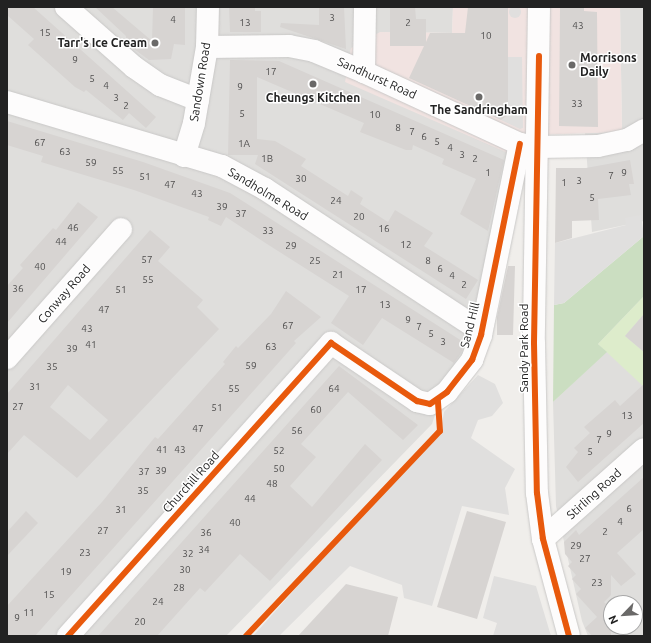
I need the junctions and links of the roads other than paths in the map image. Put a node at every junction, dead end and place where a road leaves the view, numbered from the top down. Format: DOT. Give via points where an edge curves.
graph roads {
  1 [pos="66,7"];
  2 [pos="208,7"];
  3 [pos="365,7"];
  4 [pos="539,7"];
  5 [pos="207,47"];
  6 [pos="364,72"];
  7 [pos="198,100"];
  8 [pos="7,102"];
  9 [pos="644,130"];
  10 [pos="529,146"];
  11 [pos="184,156"];
  12 [pos="121,229"];
  13 [pos="481,331"];
  14 [pos="331,343"];
  15 [pos="7,358"];
  16 [pos="644,449"];
  17 [pos="543,539"];
  18 [pos="68,636"];
  19 [pos="569,636"];
  1 -- 7 [label="street" via="134,67 160,85"];
  2 -- 5 [label="street, Sandown Road"];
  3 -- 6 [label="street"];
  4 -- 10 [label="street, Sandy Park Road"];
  5 -- 6 [label="street, Sandhurst Road" via="289,46 314,51"];
  5 -- 7 [label="street, Sandown Road"];
  6 -- 10 [label="street, Sandhurst Road"];
  7 -- 11 [label="street, Sandown Road"];
  8 -- 11 [label="street, Sandholme Road"];
  9 -- 10 [label="street" via="627,140 598,146"];
  10 -- 13 [label="street, Sand Hill"];
  10 -- 17 [label="street, Sandy Park Road" via="535,310 534,425 537,493"];
  11 -- 13 [label="street, Sandholme Road" via="222,166 265,189"];
  12 -- 15 [label="street, Conway Road"];
  13 -- 14 [label="street, Sand Hill" via="472,360 461,378 430,404 417,401"];
  14 -- 18 [label="street, Churchill Road"];
  16 -- 17 [label="street, Stirling Road"];
  17 -- 19 [label="street, Sandy Park Road"];
}
